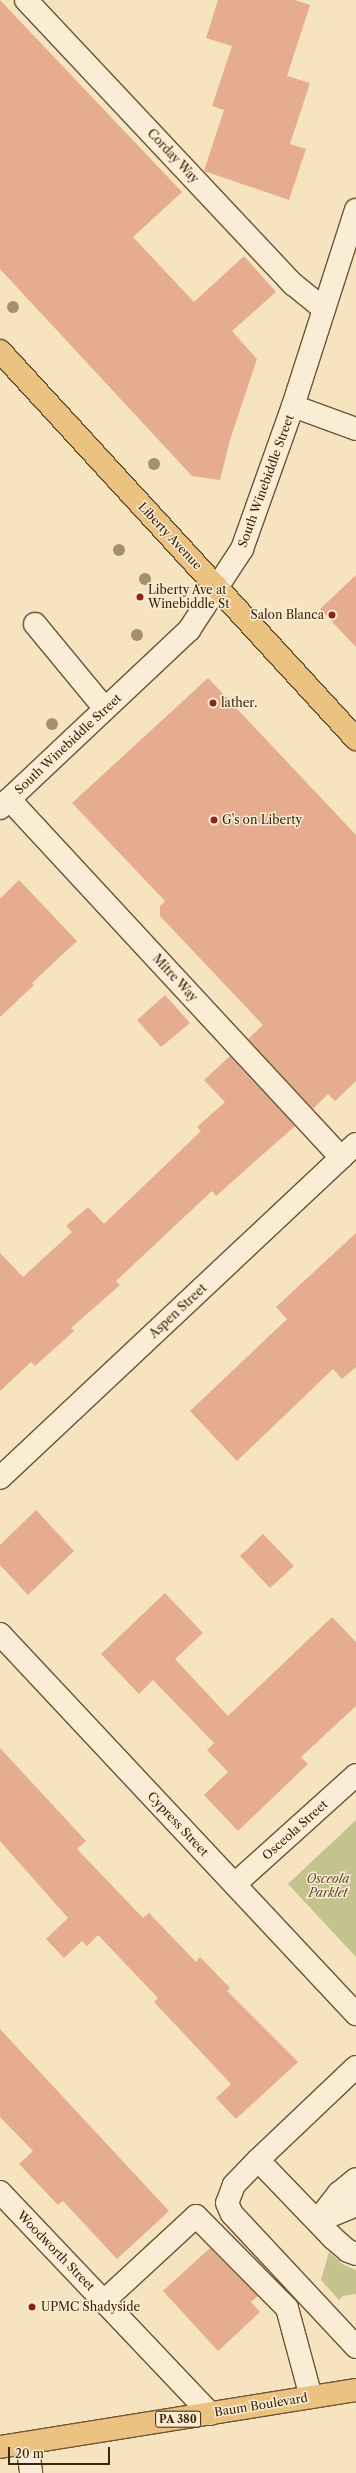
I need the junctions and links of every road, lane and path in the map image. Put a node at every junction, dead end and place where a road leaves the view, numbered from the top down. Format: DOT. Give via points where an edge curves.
graph roads {
  1 [pos="26,0"];
  2 [pos="356,210"];
  3 [pos="324,309"];
  4 [pos="0,351"];
  5 [pos="294,406"];
  6 [pos="356,429"];
  7 [pos="218,587"];
  8 [pos="36,624"];
  9 [pos="105,708"];
  10 [pos="356,740"];
  11 [pos="5,803"];
  12 [pos="349,1151"];
  13 [pos="0,1478"];
  14 [pos="0,1634"];
  15 [pos="356,1775"];
  16 [pos="234,1884"];
  17 [pos="356,2014"];
  18 [pos="356,2067"];
  19 [pos="258,2160"];
  20 [pos="356,2179"];
  21 [pos="0,2192"];
  22 [pos="356,2201"];
  23 [pos="317,2221"];
  24 [pos="356,2254"];
  25 [pos="104,2300"];
  26 [pos="356,2347"];
  27 [pos="356,2390"];
  28 [pos="311,2397"];
  29 [pos="211,2414"];
  30 [pos="27,2443"];
  31 [pos="0,2447"];
  32 [pos="31,2473"];
  1 -- 3 [label="street, Corday Way" via="293,284"];
  2 -- 3 [label="street, South Winebiddle Street"];
  3 -- 5 [label="street, South Winebiddle Street"];
  4 -- 7 [label="main road, Liberty Avenue"];
  5 -- 6 [label="street"];
  5 -- 7 [label="street, South Winebiddle Street" via="242,549"];
  7 -- 9 [label="street, South Winebiddle Street" via="189,630"];
  7 -- 10 [label="main road, Liberty Avenue"];
  8 -- 9 [label="street"];
  9 -- 11 [label="street, South Winebiddle Street"];
  11 -- 12 [label="street, Mitre Way"];
  12 -- 13 [label="street, Aspen Street"];
  14 -- 16 [label="street, Cypress Street"];
  15 -- 16 [label="street, Osceola Street"];
  16 -- 17 [label="street, Cypress Street"];
  18 -- 19 [label="street"];
  19 -- 23 [label="street"];
  19 -- 26 [label="street" via="234,2185 227,2203 232,2214"];
  20 -- 23 [label="street" via="339,2193"];
  21 -- 25 [label="street, Woodworth Street"];
  22 -- 23 [label="street" via="349,2208"];
  23 -- 24 [label="street" via="348,2251"];
  25 -- 28 [label="street" via="196,2216 287,2308"];
  25 -- 29 [label="street, Woodworth Street"];
  27 -- 28 [label="main road, Baum Boulevard / PA 380"];
  28 -- 29 [label="main road, Baum Boulevard / PA 380"];
  29 -- 30 [label="main road, Baum Boulevard / PA 380"];
  30 -- 31 [label="main road, Baum Boulevard / PA 380"];
  30 -- 32 [label="street"];
}
